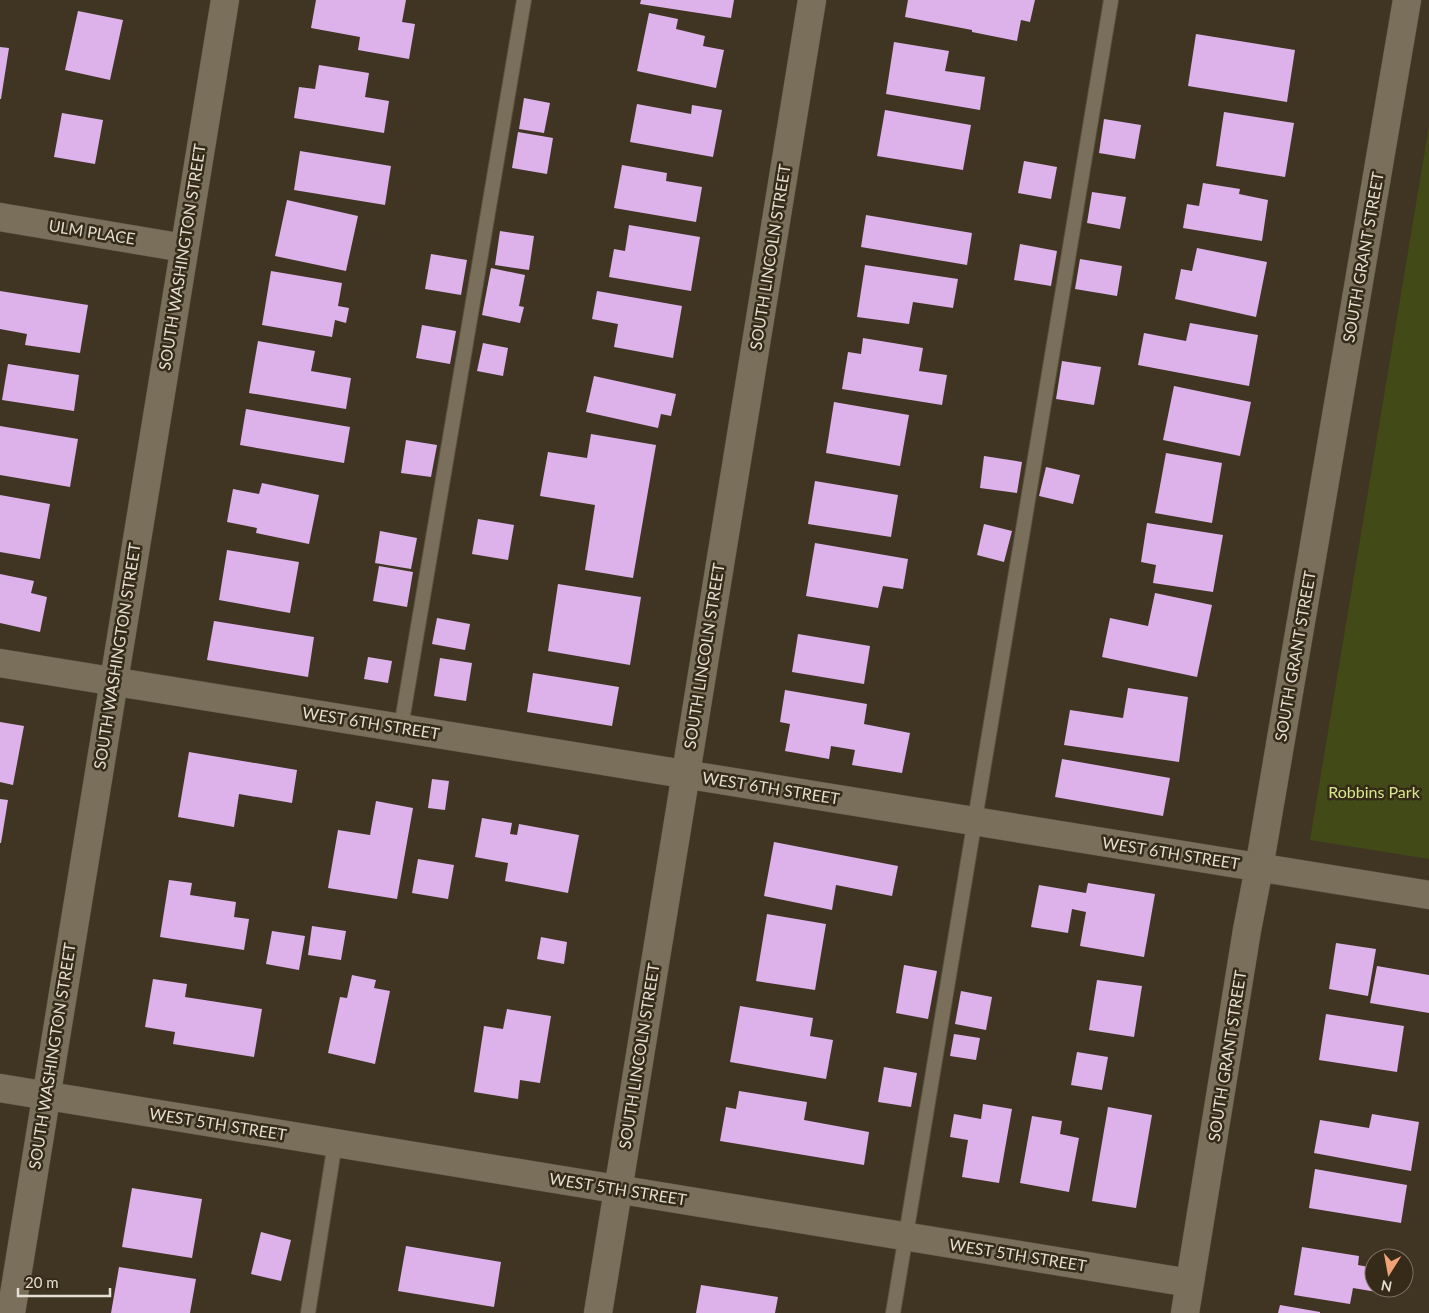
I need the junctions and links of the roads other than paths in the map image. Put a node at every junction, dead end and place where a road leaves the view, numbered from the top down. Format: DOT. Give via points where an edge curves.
graph roads {
  1 [pos="225,0"];
  2 [pos="524,0"];
  3 [pos="812,0"];
  4 [pos="1111,0"];
  5 [pos="1407,0"];
  6 [pos="0,217"];
  7 [pos="184,248"];
  8 [pos="0,663"];
  9 [pos="113,680"];
  10 [pos="401,727"];
  11 [pos="685,774"];
  12 [pos="975,821"];
  13 [pos="1259,868"];
  14 [pos="1429,895"];
  15 [pos="0,1088"];
  16 [pos="46,1095"];
  17 [pos="335,1143"];
  18 [pos="618,1189"];
  19 [pos="906,1236"];
  20 [pos="1190,1283"];
  21 [pos="10,1313"];
  22 [pos="308,1313"];
  23 [pos="598,1313"];
  24 [pos="893,1313"];
  25 [pos="1185,1313"];
  1 -- 7 [label="street, SOUTH WASHINGTON STREET"];
  2 -- 10 [label="lane"];
  3 -- 11 [label="street, SOUTH LINCOLN STREET"];
  4 -- 12 [label="lane"];
  5 -- 13 [label="street, SOUTH GRANT STREET"];
  6 -- 7 [label="street, ULM PLACE"];
  7 -- 9 [label="street, SOUTH WASHINGTON STREET"];
  8 -- 9 [label="street, WEST 6TH STREET"];
  9 -- 10 [label="street, WEST 6TH STREET"];
  9 -- 16 [label="street, SOUTH WASHINGTON STREET"];
  10 -- 11 [label="street, WEST 6TH STREET"];
  11 -- 12 [label="street, WEST 6TH STREET"];
  11 -- 18 [label="street, SOUTH LINCOLN STREET"];
  12 -- 13 [label="street, WEST 6TH STREET"];
  12 -- 19 [label="lane"];
  13 -- 14 [label="street, WEST 6TH STREET"];
  13 -- 20 [label="street, SOUTH GRANT STREET"];
  15 -- 16 [label="street, WEST 5TH STREET"];
  16 -- 17 [label="street, WEST 5TH STREET"];
  16 -- 21 [label="street, SOUTH WASHINGTON STREET"];
  17 -- 18 [label="street, WEST 5TH STREET"];
  17 -- 22 [label="lane"];
  18 -- 19 [label="street, WEST 5TH STREET"];
  18 -- 23 [label="street, SOUTH LINCOLN STREET"];
  19 -- 20 [label="street, WEST 5TH STREET"];
  19 -- 24 [label="lane"];
  20 -- 25 [label="street, SOUTH GRANT STREET"];
}
